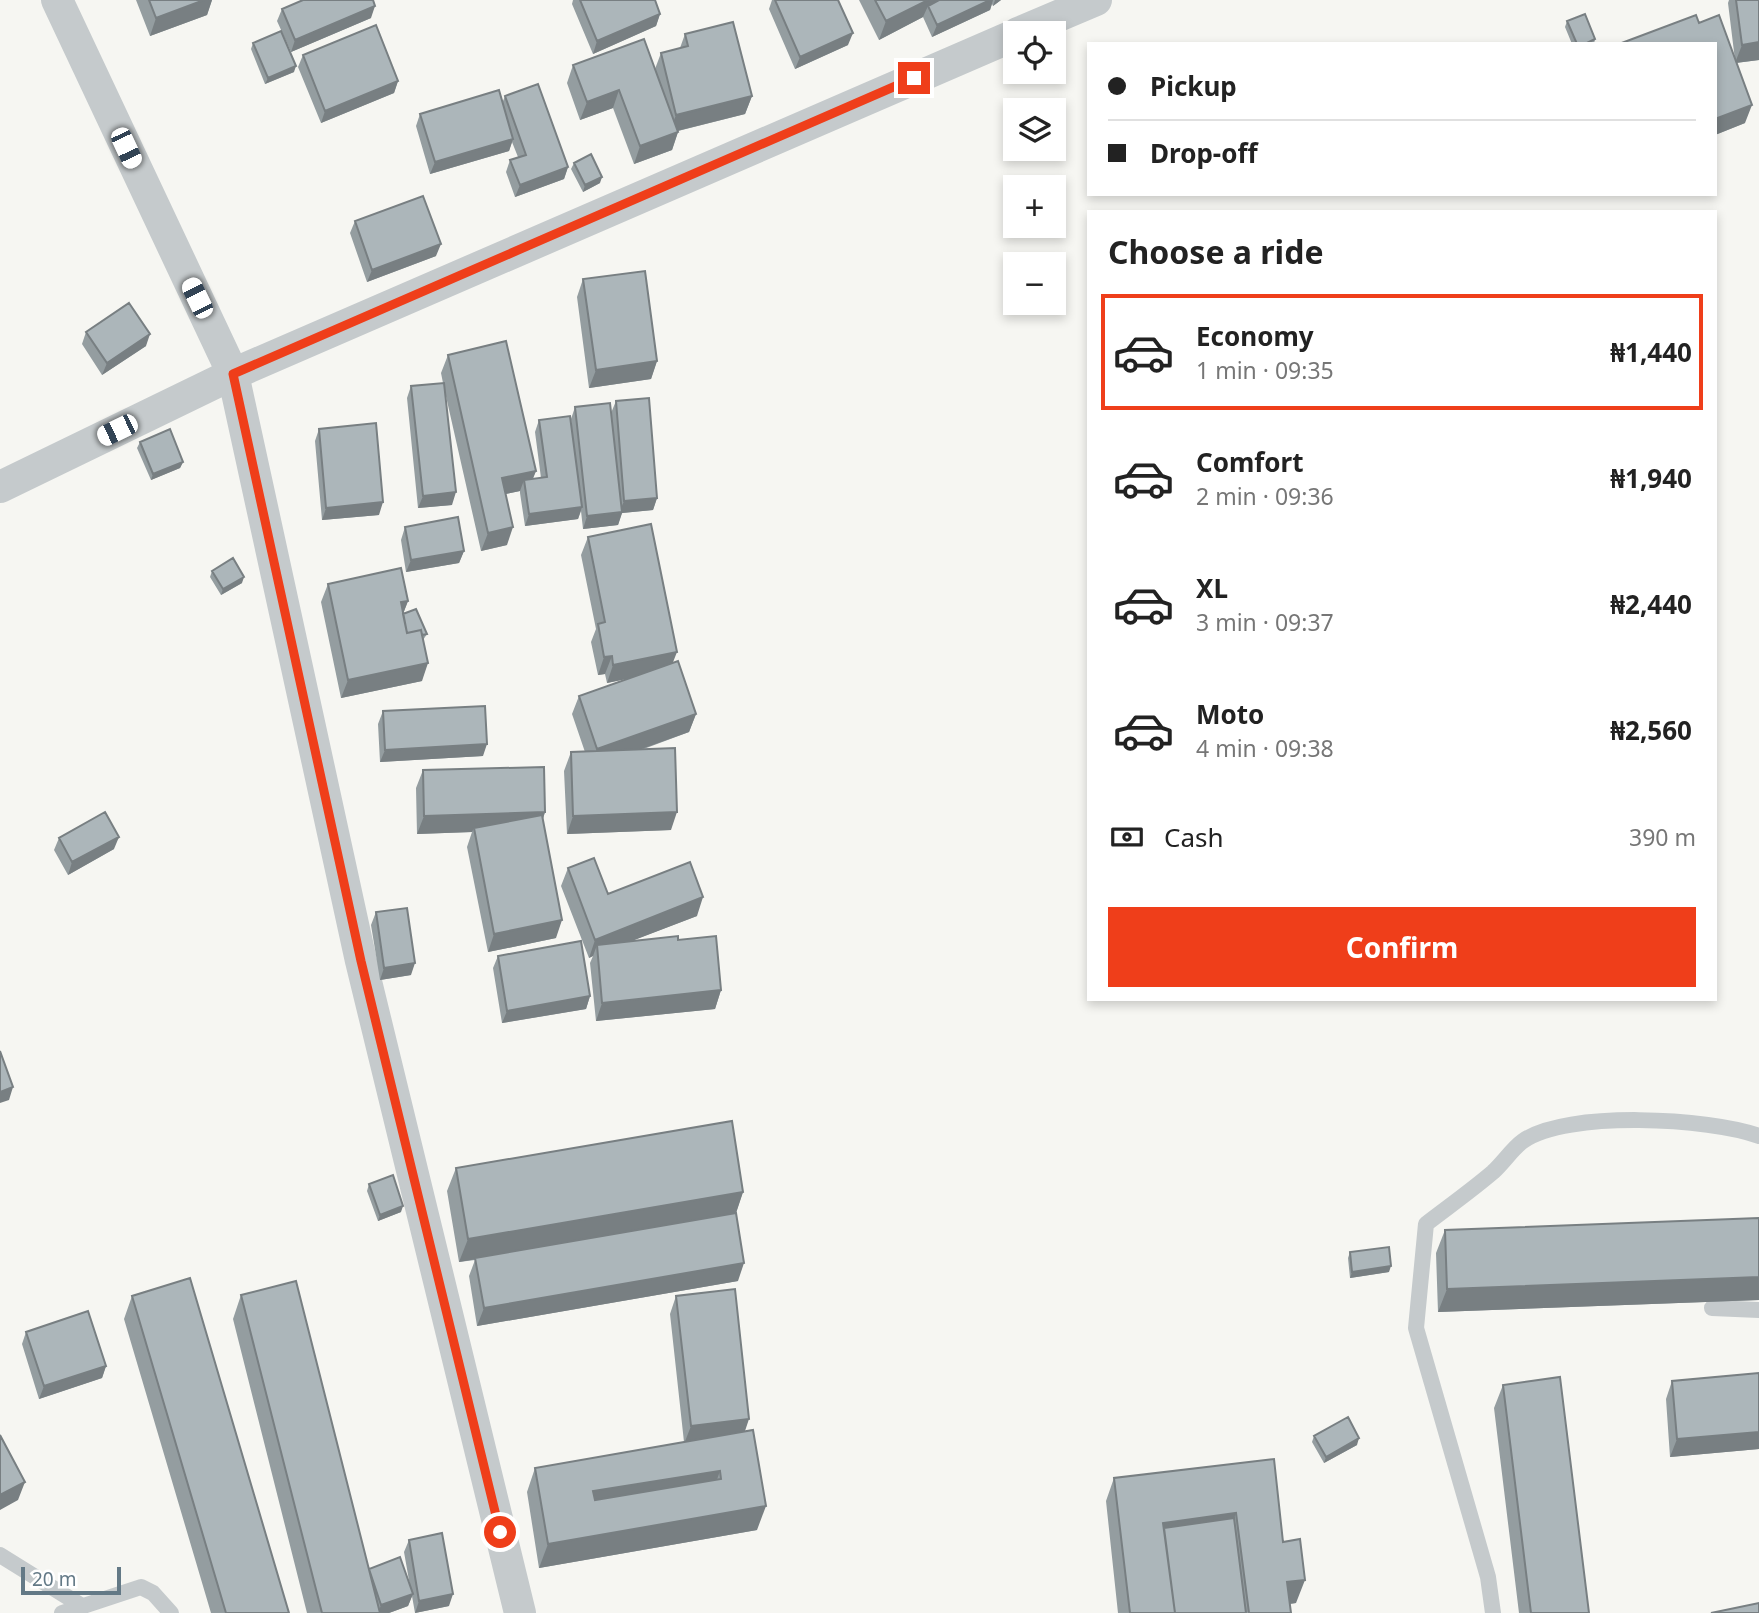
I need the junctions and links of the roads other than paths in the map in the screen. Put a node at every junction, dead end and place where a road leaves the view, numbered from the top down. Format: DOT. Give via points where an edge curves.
graph roads {
  1 [pos="57,0"];
  2 [pos="1082,2"];
  3 [pos="1043,21"];
  4 [pos="1003,40"];
  5 [pos="233,374"];
  6 [pos="0,487"];
  7 [pos="1759,1136"];
  8 [pos="1712,1308"];
  9 [pos="1759,1310"];
  10 [pos="0,1555"];
  11 [pos="82,1606"];
  12 [pos="62,1613"];
  13 [pos="172,1613"];
  14 [pos="520,1613"];
  15 [pos="1493,1613"];
  1 -- 5 [label="street"];
  2 -- 3 [label="street"];
  4 -- 5 [label="street"];
  5 -- 6 [label="street"];
  5 -- 14 [label="street" via="361,961"];
  7 -- 15 [label="lane" via="1696,1123 1618,1121 1554,1126 1523,1141 1494,1171 1426,1224 1416,1328 1488,1577"];
  8 -- 9 [label="lane"];
  10 -- 11 [label="lane"];
  11 -- 12 [label="lane"];
  11 -- 13 [label="lane" via="141,1587"];
}
